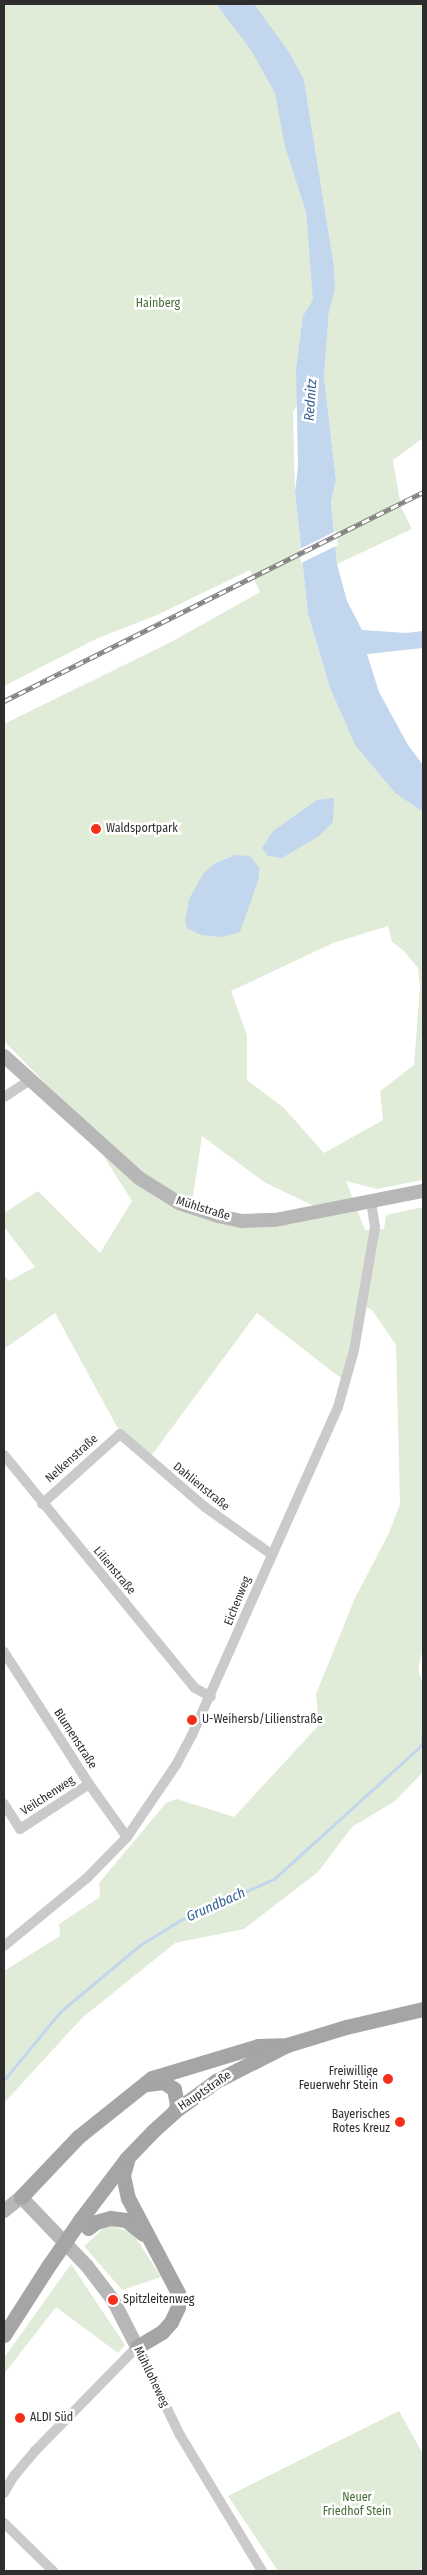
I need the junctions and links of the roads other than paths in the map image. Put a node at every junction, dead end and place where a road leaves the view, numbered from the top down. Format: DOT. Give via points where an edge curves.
graph roads {
  1 [pos="4,1056"];
  2 [pos="30,1080"];
  3 [pos="4,1097"];
  4 [pos="423,1191"];
  5 [pos="371,1201"];
  6 [pos="120,1434"];
  7 [pos="4,1454"];
  8 [pos="42,1504"];
  9 [pos="271,1554"];
  10 [pos="4,1652"];
  11 [pos="211,1697"];
  12 [pos="89,1784"];
  13 [pos="4,1804"];
  14 [pos="127,1837"];
  15 [pos="4,1946"];
  16 [pos="423,2009"];
  17 [pos="287,2045"];
  18 [pos="140,2086"];
  19 [pos="175,2111"];
  20 [pos="127,2158"];
  21 [pos="21,2197"];
  22 [pos="4,2211"];
  23 [pos="84,2224"];
  24 [pos="148,2238"];
  25 [pos="4,2335"];
  26 [pos="137,2347"];
  27 [pos="4,2493"];
  28 [pos="4,2523"];
  29 [pos="53,2571"];
  30 [pos="262,2571"];
  1 -- 2 [label="street, Mühlstraße"];
  2 -- 3 [label="street"];
  2 -- 5 [label="street, Mühlstraße" via="139,1178 179,1203 242,1221 275,1220"];
  4 -- 5 [label="street, Mühlstraße"];
  5 -- 9 [label="street, Eichenweg" via="375,1227 346,1383"];
  6 -- 8 [label="street, Nelkenstraße"];
  6 -- 9 [label="street, Dahlienstraße" via="205,1507"];
  7 -- 8 [label="street, Lilienstraße"];
  8 -- 11 [label="street, Lilienstraße" via="195,1688"];
  9 -- 11 [label="street, Eichenweg"];
  10 -- 12 [label="street, Blumenstraße"];
  11 -- 14 [label="street, Eichenweg" via="176,1765"];
  12 -- 13 [label="street, Veilchenweg" via="20,1829"];
  12 -- 14 [label="street, Blumenstraße"];
  14 -- 15 [label="street, Eichenweg" via="87,1878"];
  16 -- 17 [label="main road, Hauptstraße"];
  17 -- 18 [label="main road" via="258,2046 167,2072"];
  17 -- 19 [label="main road, Hauptstraße" via="216,2081"];
  18 -- 19 [label="main road" via="154,2082 169,2084 177,2095"];
  18 -- 21 [label="main road" via="78,2137"];
  19 -- 20 [label="main road, Hauptstraße"];
  20 -- 23 [label="main road, Hauptstraße"];
  20 -- 24 [label="main road" via="124,2185"];
  21 -- 22 [label="street"];
  21 -- 26 [label="street, Mühlloheweg" via="87,2266 113,2300"];
  23 -- 24 [label="main road" via="110,2218 126,2220"];
  23 -- 25 [label="main road, Hauptstraße, bridge" via="49,2265"];
  24 -- 26 [label="main road" via="178,2293 178,2307 162,2332"];
  26 -- 27 [label="street" via="35,2451"];
  26 -- 30 [label="street, Mühlloheweg" via="180,2435"];
  28 -- 29 [label="street"];
}
